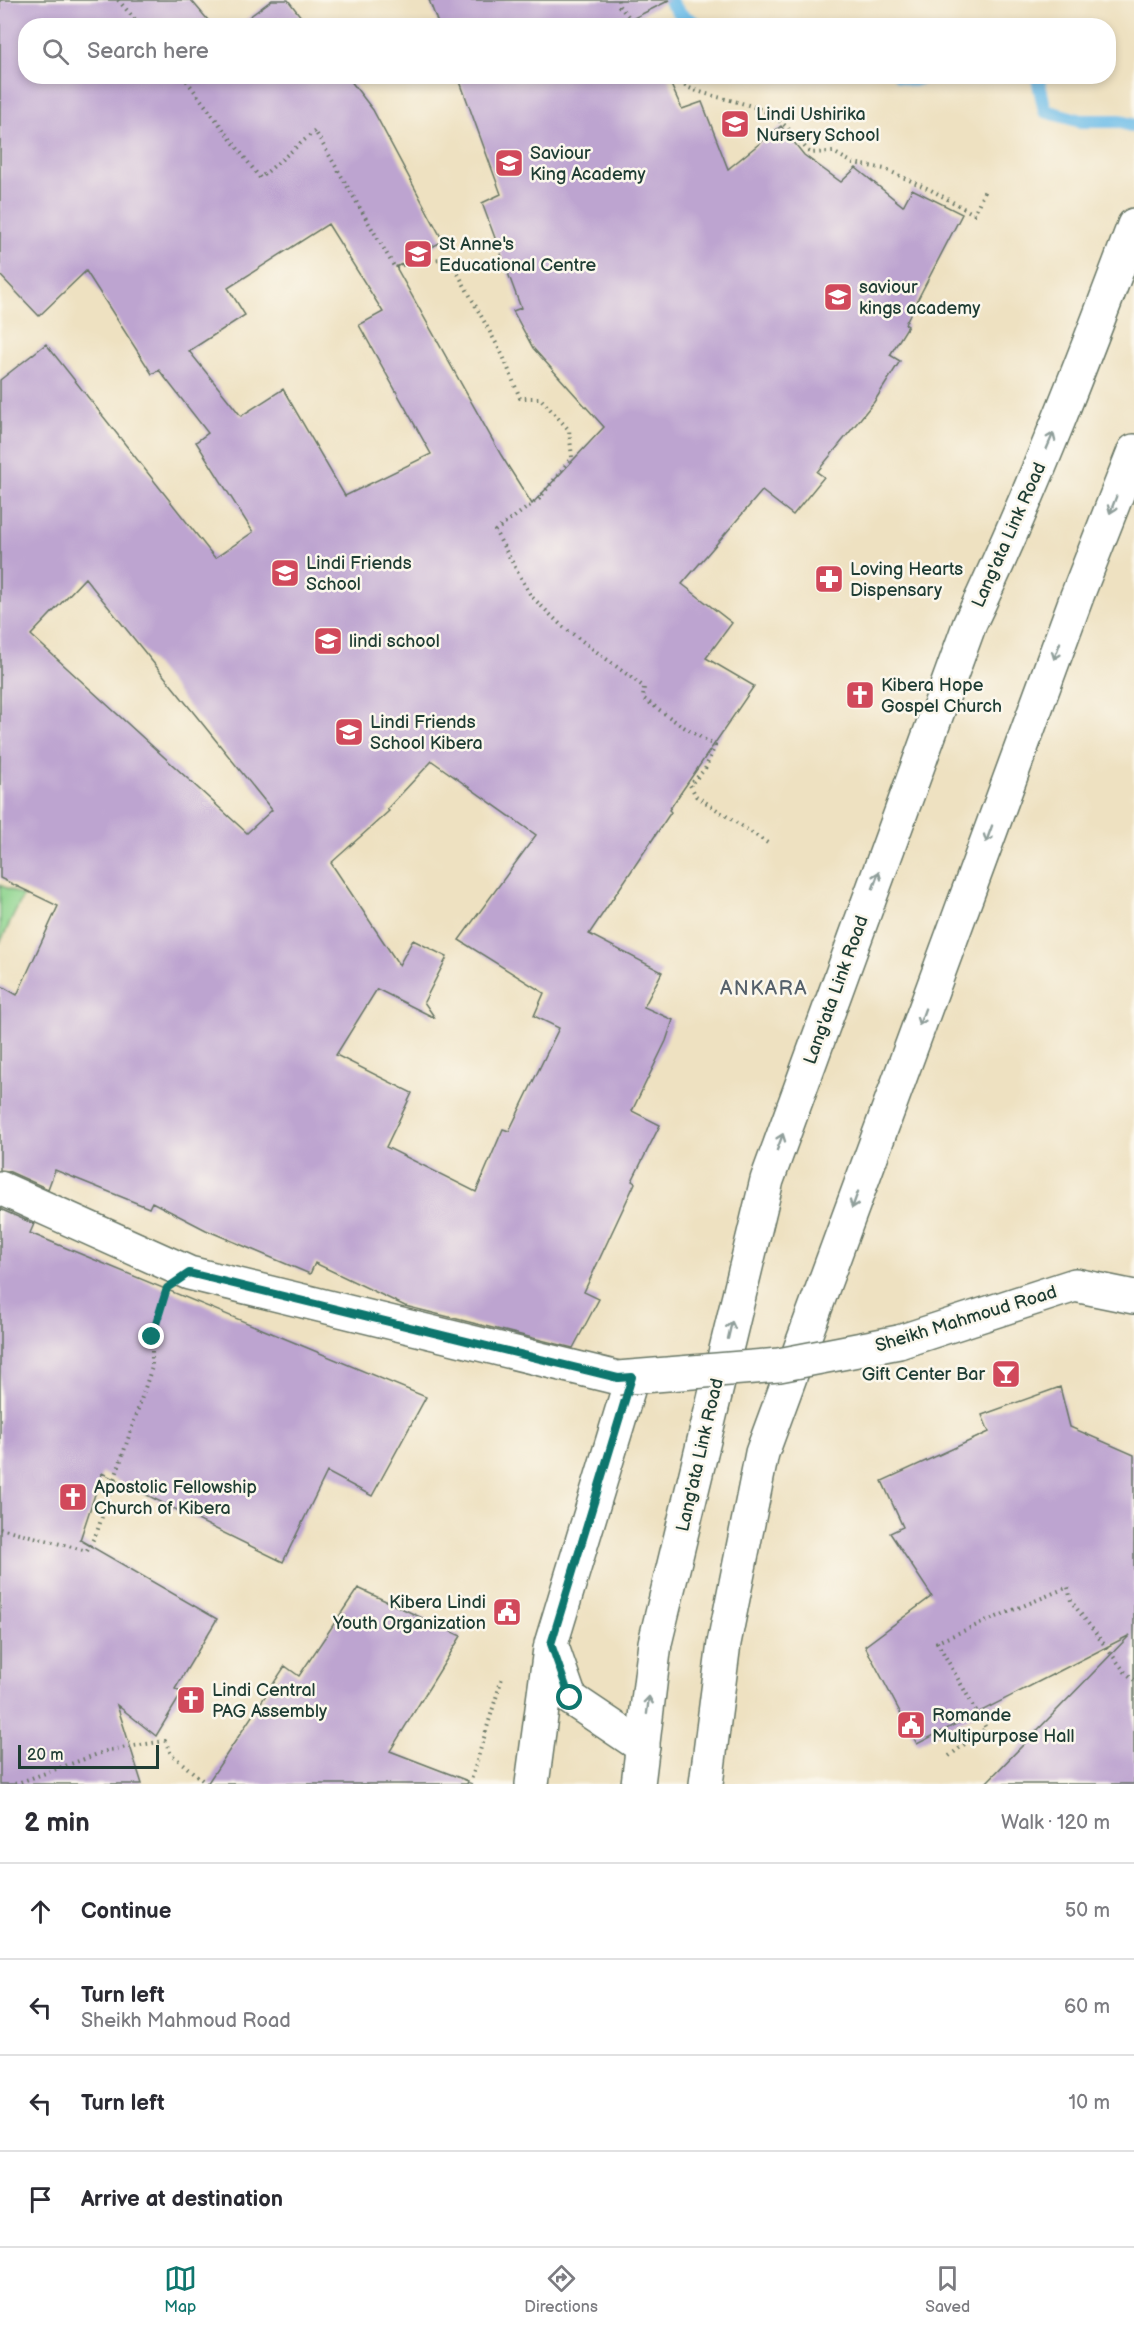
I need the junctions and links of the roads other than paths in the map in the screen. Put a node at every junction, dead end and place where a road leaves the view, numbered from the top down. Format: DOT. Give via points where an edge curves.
graph roads {
  1 [pos="1134,225"];
  2 [pos="1134,451"];
  3 [pos="0,1188"];
  4 [pos="1134,1297"];
  5 [pos="625,1378"];
  6 [pos="551,1644"];
  7 [pos="643,1747"];
  8 [pos="532,1784"];
  9 [pos="638,1784"];
  10 [pos="706,1784"];
  7 -- 1 [label="main road, Lang'ata Link Road, one-way" via="656,1643 767,1179 970,623 1078,376"];
  2 -- 10 [label="main road, one-way" via="1077,596 762,1454 724,1643"];
  3 -- 5 [label="main road, Sheikh Mahmoud Road" via="189,1273"];
  4 -- 5 [label="main road, Sheikh Mahmoud Road, bridge" via="1075,1285 899,1342 779,1365"];
  5 -- 6 [label="main road"];
  6 -- 7 [label="main road" via="570,1698"];
  6 -- 8 [label="main road"];
  7 -- 9 [label="main road, Lang'ata Link Road"];
}
